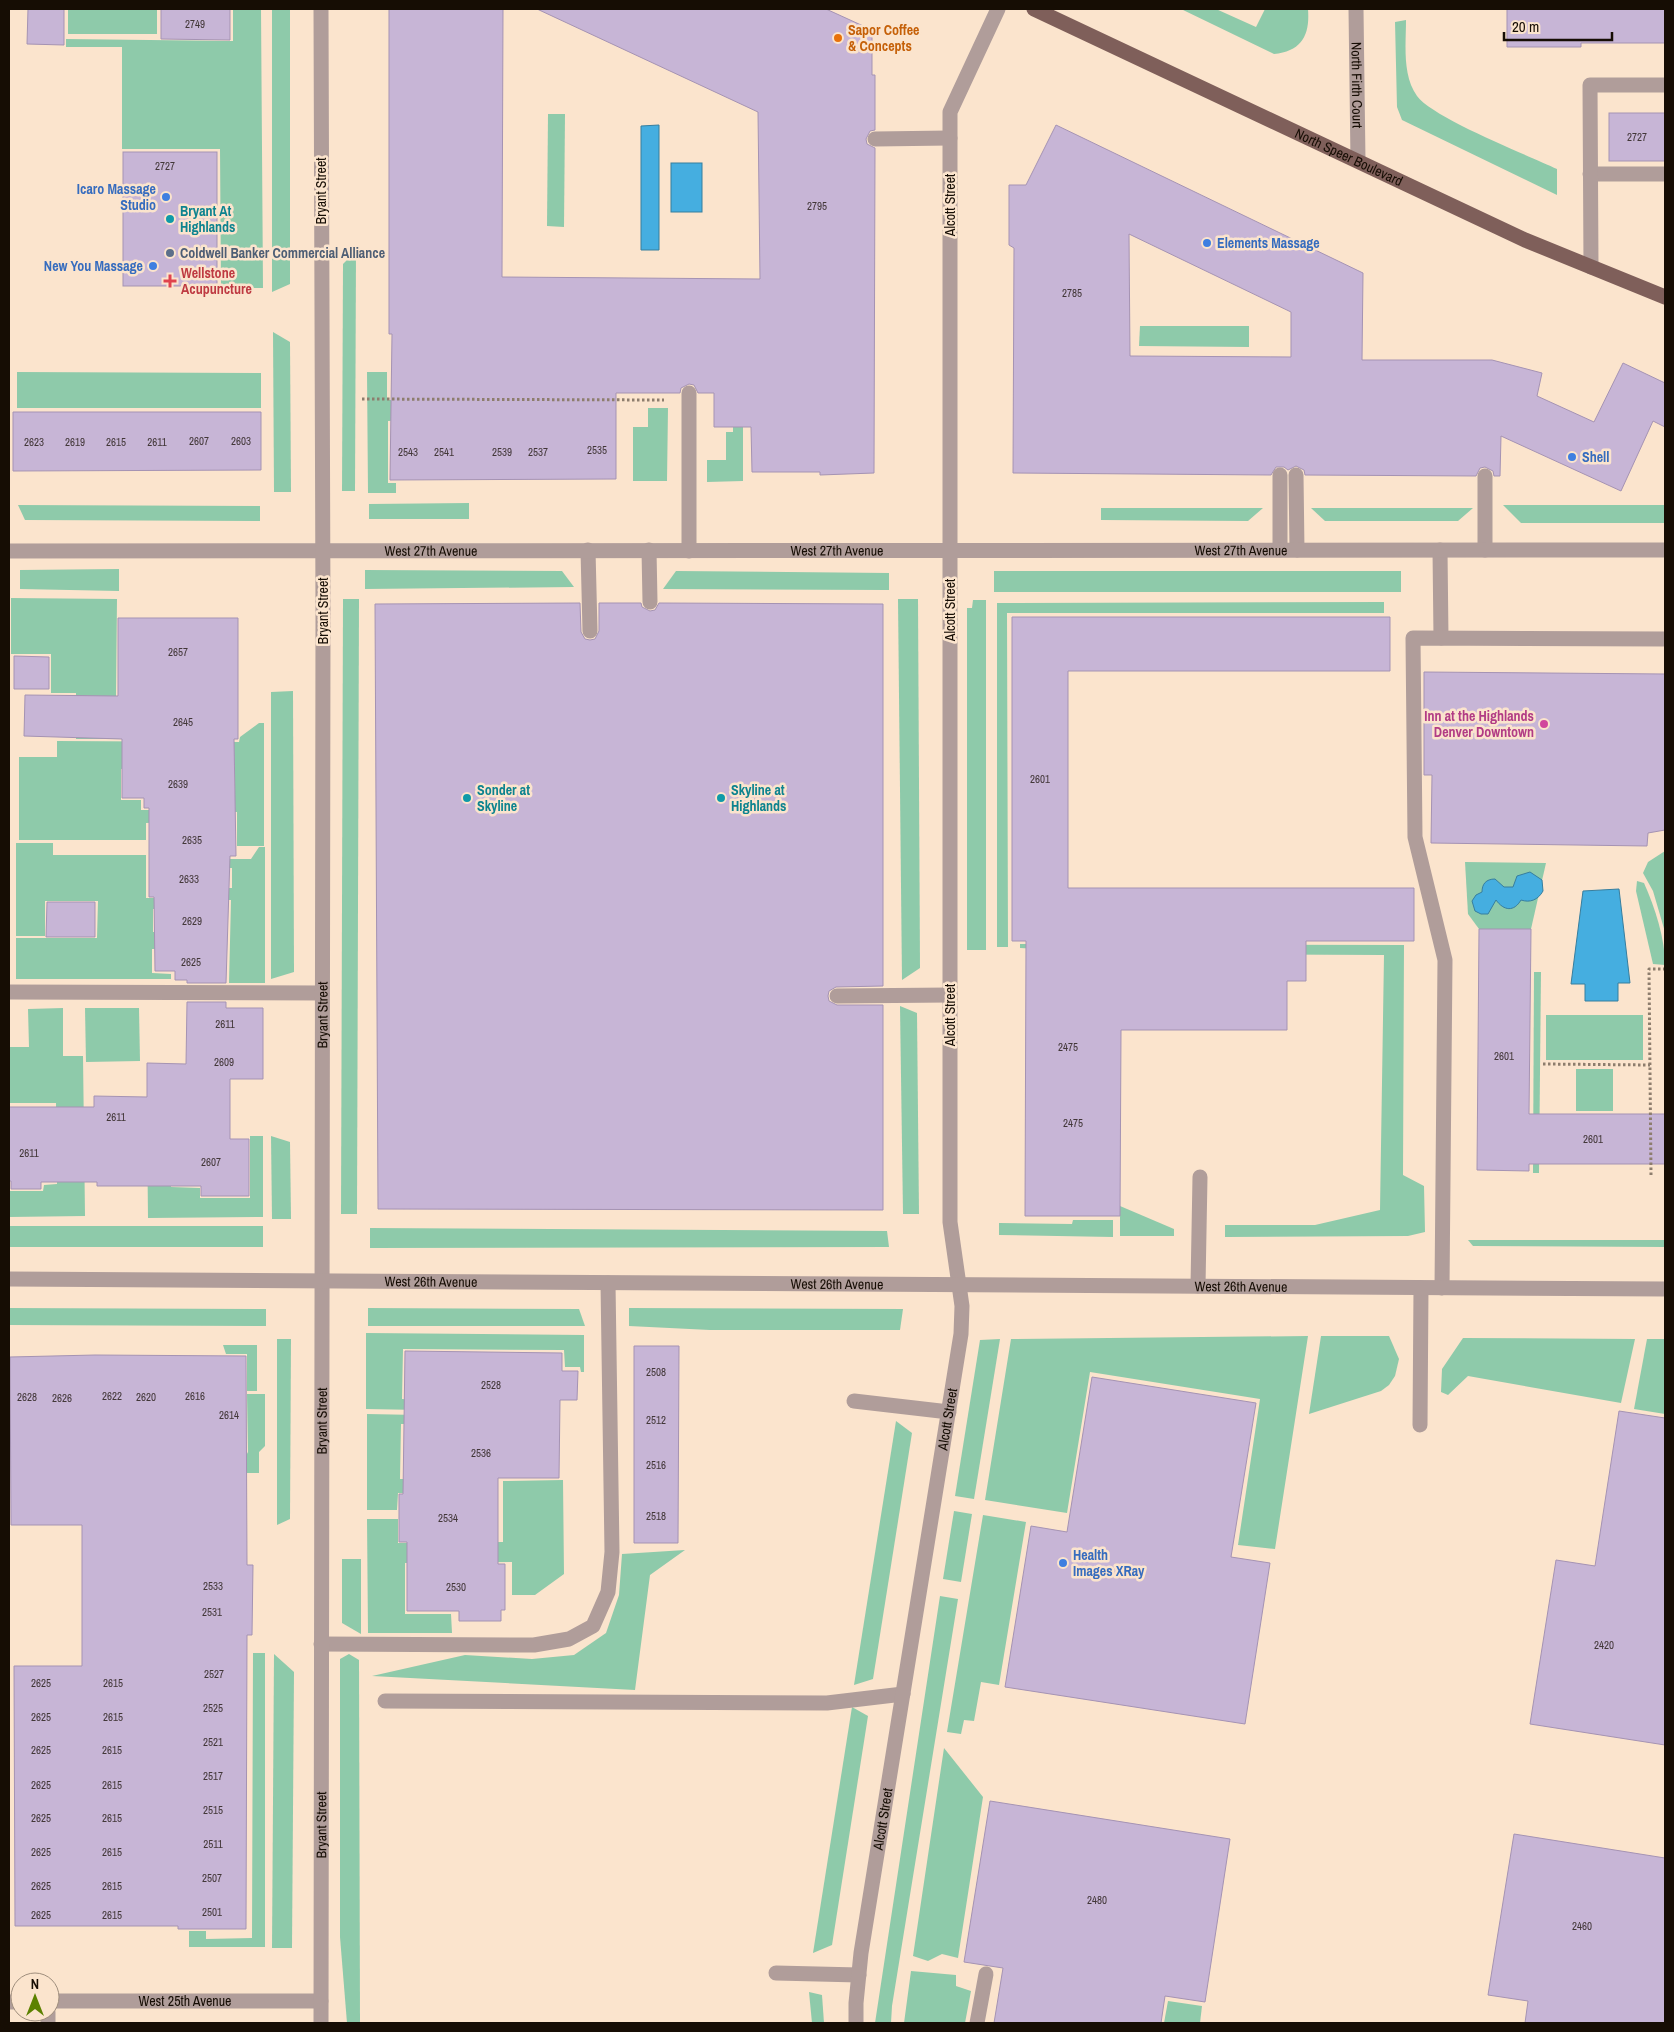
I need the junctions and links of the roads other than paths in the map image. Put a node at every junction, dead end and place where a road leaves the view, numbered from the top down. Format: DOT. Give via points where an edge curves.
graph roads {
  1 [pos="321,9"];
  2 [pos="998,9"];
  3 [pos="1034,9"];
  4 [pos="1356,9"];
  5 [pos="1665,85"];
  6 [pos="950,138"];
  7 [pos="875,139"];
  8 [pos="1358,162"];
  9 [pos="1590,174"];
  10 [pos="1665,174"];
  11 [pos="1591,267"];
  12 [pos="1665,297"];
  13 [pos="690,397"];
  14 [pos="1280,475"];
  15 [pos="1296,475"];
  16 [pos="1485,476"];
  17 [pos="588,550"];
  18 [pos="649,550"];
  19 [pos="950,550"];
  20 [pos="1280,550"];
  21 [pos="1297,550"];
  22 [pos="1440,550"];
  23 [pos="1485,550"];
  24 [pos="1665,550"];
  25 [pos="9,551"];
  26 [pos="323,551"];
  27 [pos="689,551"];
  28 [pos="650,602"];
  29 [pos="590,631"];
  30 [pos="1441,638"];
  31 [pos="1665,639"];
  32 [pos="9,992"];
  33 [pos="322,993"];
  34 [pos="950,994"];
  35 [pos="836,996"];
  36 [pos="1200,1177"];
  37 [pos="9,1279"];
  38 [pos="322,1281"];
  39 [pos="608,1282"];
  40 [pos="958,1285"];
  41 [pos="1198,1286"];
  42 [pos="1421,1288"];
  43 [pos="1442,1288"];
  44 [pos="1665,1289"];
  45 [pos="854,1401"];
  46 [pos="949,1412"];
  47 [pos="1420,1425"];
  48 [pos="321,1644"];
  49 [pos="903,1694"];
  50 [pos="385,1701"];
  51 [pos="776,1973"];
  52 [pos="986,1974"];
  53 [pos="859,1975"];
  54 [pos="321,2001"];
  55 [pos="60,2002"];
  56 [pos="321,2023"];
  57 [pos="856,2023"];
  58 [pos="977,2023"];
  1 -- 26 [label="street, Bryant Street"];
  2 -- 6 [label="street, Alcott Street" via="950,112"];
  3 -- 8 [label="main road, North Speer Boulevard"];
  4 -- 8 [label="street, North Firth Court"];
  5 -- 9 [label="street" via="1590,85"];
  6 -- 7 [label="street"];
  6 -- 19 [label="street, Alcott Street"];
  8 -- 11 [label="main road, North Speer Boulevard" via="1525,240"];
  9 -- 10 [label="street"];
  9 -- 11 [label="street"];
  11 -- 12 [label="main road, North Speer Boulevard"];
  13 -- 27 [label="street"];
  14 -- 20 [label="street"];
  15 -- 21 [label="street"];
  16 -- 23 [label="street"];
  17 -- 18 [label="street, West 27th Avenue"];
  17 -- 26 [label="street, West 27th Avenue"];
  17 -- 29 [label="street"];
  18 -- 27 [label="street, West 27th Avenue"];
  18 -- 28 [label="street"];
  19 -- 20 [label="street, West 27th Avenue"];
  19 -- 27 [label="street, West 27th Avenue"];
  19 -- 34 [label="street, Alcott Street"];
  20 -- 21 [label="street, West 27th Avenue"];
  21 -- 22 [label="street, West 27th Avenue"];
  22 -- 23 [label="street, West 27th Avenue"];
  22 -- 30 [label="street"];
  23 -- 24 [label="street, West 27th Avenue"];
  25 -- 26 [label="street, West 27th Avenue"];
  26 -- 33 [label="street, Bryant Street"];
  30 -- 31 [label="street"];
  30 -- 43 [label="street" via="1413,638 1413,656 1415,837 1445,960"];
  32 -- 33 [label="street"];
  33 -- 38 [label="street, Bryant Street"];
  34 -- 35 [label="street"];
  34 -- 40 [label="street, Alcott Street" via="950,1222"];
  36 -- 41 [label="street"];
  37 -- 38 [label="street, West 26th Avenue"];
  38 -- 39 [label="street, West 26th Avenue"];
  38 -- 48 [label="street, Bryant Street"];
  39 -- 40 [label="street, West 26th Avenue"];
  39 -- 48 [label="street" via="612,1552 608,1592 593,1626 568,1639 534,1645"];
  40 -- 41 [label="street, West 26th Avenue"];
  40 -- 46 [label="street, Alcott Street" via="962,1306 961,1334"];
  41 -- 42 [label="street, West 26th Avenue"];
  42 -- 43 [label="street, West 26th Avenue"];
  42 -- 47 [label="street"];
  43 -- 44 [label="street, West 26th Avenue"];
  45 -- 46 [label="street"];
  46 -- 49 [label="street, Alcott Street"];
  48 -- 54 [label="street, Bryant Street"];
  49 -- 50 [label="street" via="827,1703"];
  49 -- 53 [label="street, Alcott Street"];
  51 -- 53 [label="street"];
  52 -- 58 [label="street"];
  53 -- 57 [label="street, Alcott Street"];
  54 -- 55 [label="street, West 25th Avenue"];
  54 -- 56 [label="street, Bryant Street"];
}
